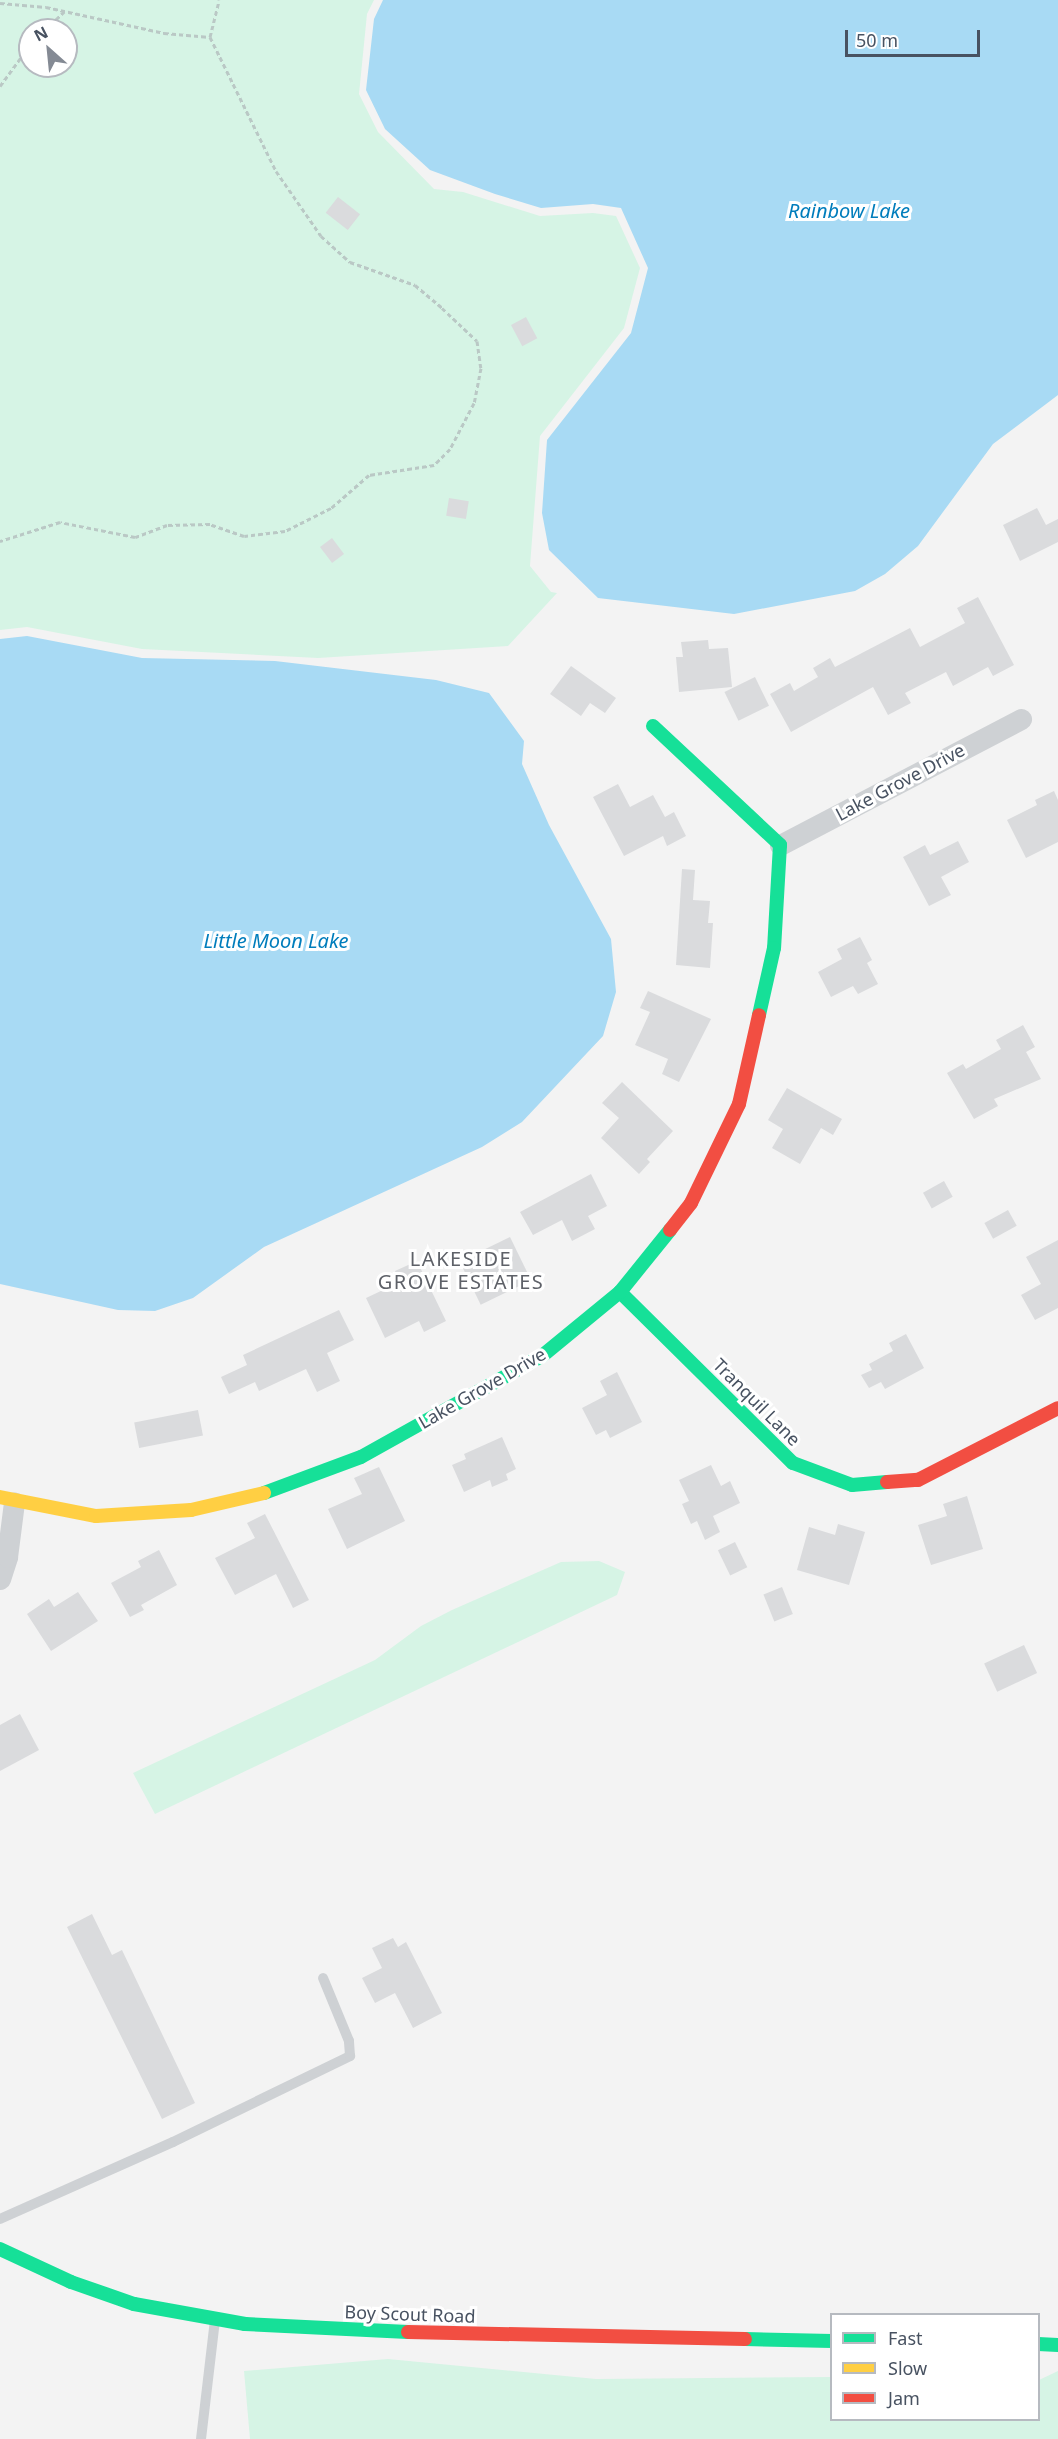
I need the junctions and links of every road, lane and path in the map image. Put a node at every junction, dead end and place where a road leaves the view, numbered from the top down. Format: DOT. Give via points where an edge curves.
graph roads {
  1 [pos="219,0"];
  2 [pos="0,3"];
  3 [pos="65,11"];
  4 [pos="58,18"];
  5 [pos="210,37"];
  6 [pos="18,61"];
  7 [pos="0,86"];
  8 [pos="0,541"];
  9 [pos="1021,718"];
  10 [pos="653,726"];
  11 [pos="780,845"];
  12 [pos="620,1292"];
  13 [pos="1058,1408"];
  14 [pos="7,1500"];
  15 [pos="0,1579"];
  16 [pos="323,1978"];
  17 [pos="0,2219"];
  18 [pos="0,2249"];
  19 [pos="215,2320"];
  20 [pos="830,2341"];
  21 [pos="1040,2344"];
  22 [pos="1058,2345"];
  23 [pos="201,2439"];
  1 -- 5 [label="path"];
  2 -- 3 [label="path"];
  3 -- 4 [label="path"];
  3 -- 5 [label="path" via="164,33"];
  5 -- 8 [label="path" via="276,171 321,236 350,262 415,285 477,341 481,368 474,403 450,449 434,465 369,475 331,508 285,531 244,536 210,524 167,525 135,537 60,522"];
  6 -- 7 [label="path"];
  9 -- 11 [label="street, Lake Grove Drive"];
  10 -- 11 [label="street"];
  11 -- 12 [label="street, Lake Grove Drive" via="774,948 739,1104 691,1203"];
  12 -- 13 [label="street, Tranquil Lane" via="793,1463 852,1485 918,1480"];
  12 -- 14 [label="street, Lake Grove Drive" via="542,1356 361,1456 258,1495 191,1510 96,1516"];
  14 -- 15 [label="street"];
  16 -- 17 [label="lane" via="349,2041 350,2056 194,2132"];
  18 -- 19 [label="street, Boy Scout Road" via="102,2294"];
  19 -- 20 [label="street, Boy Scout Road" via="322,2330"];
  19 -- 23 [label="lane"];
  21 -- 22 [label="street"];
}
